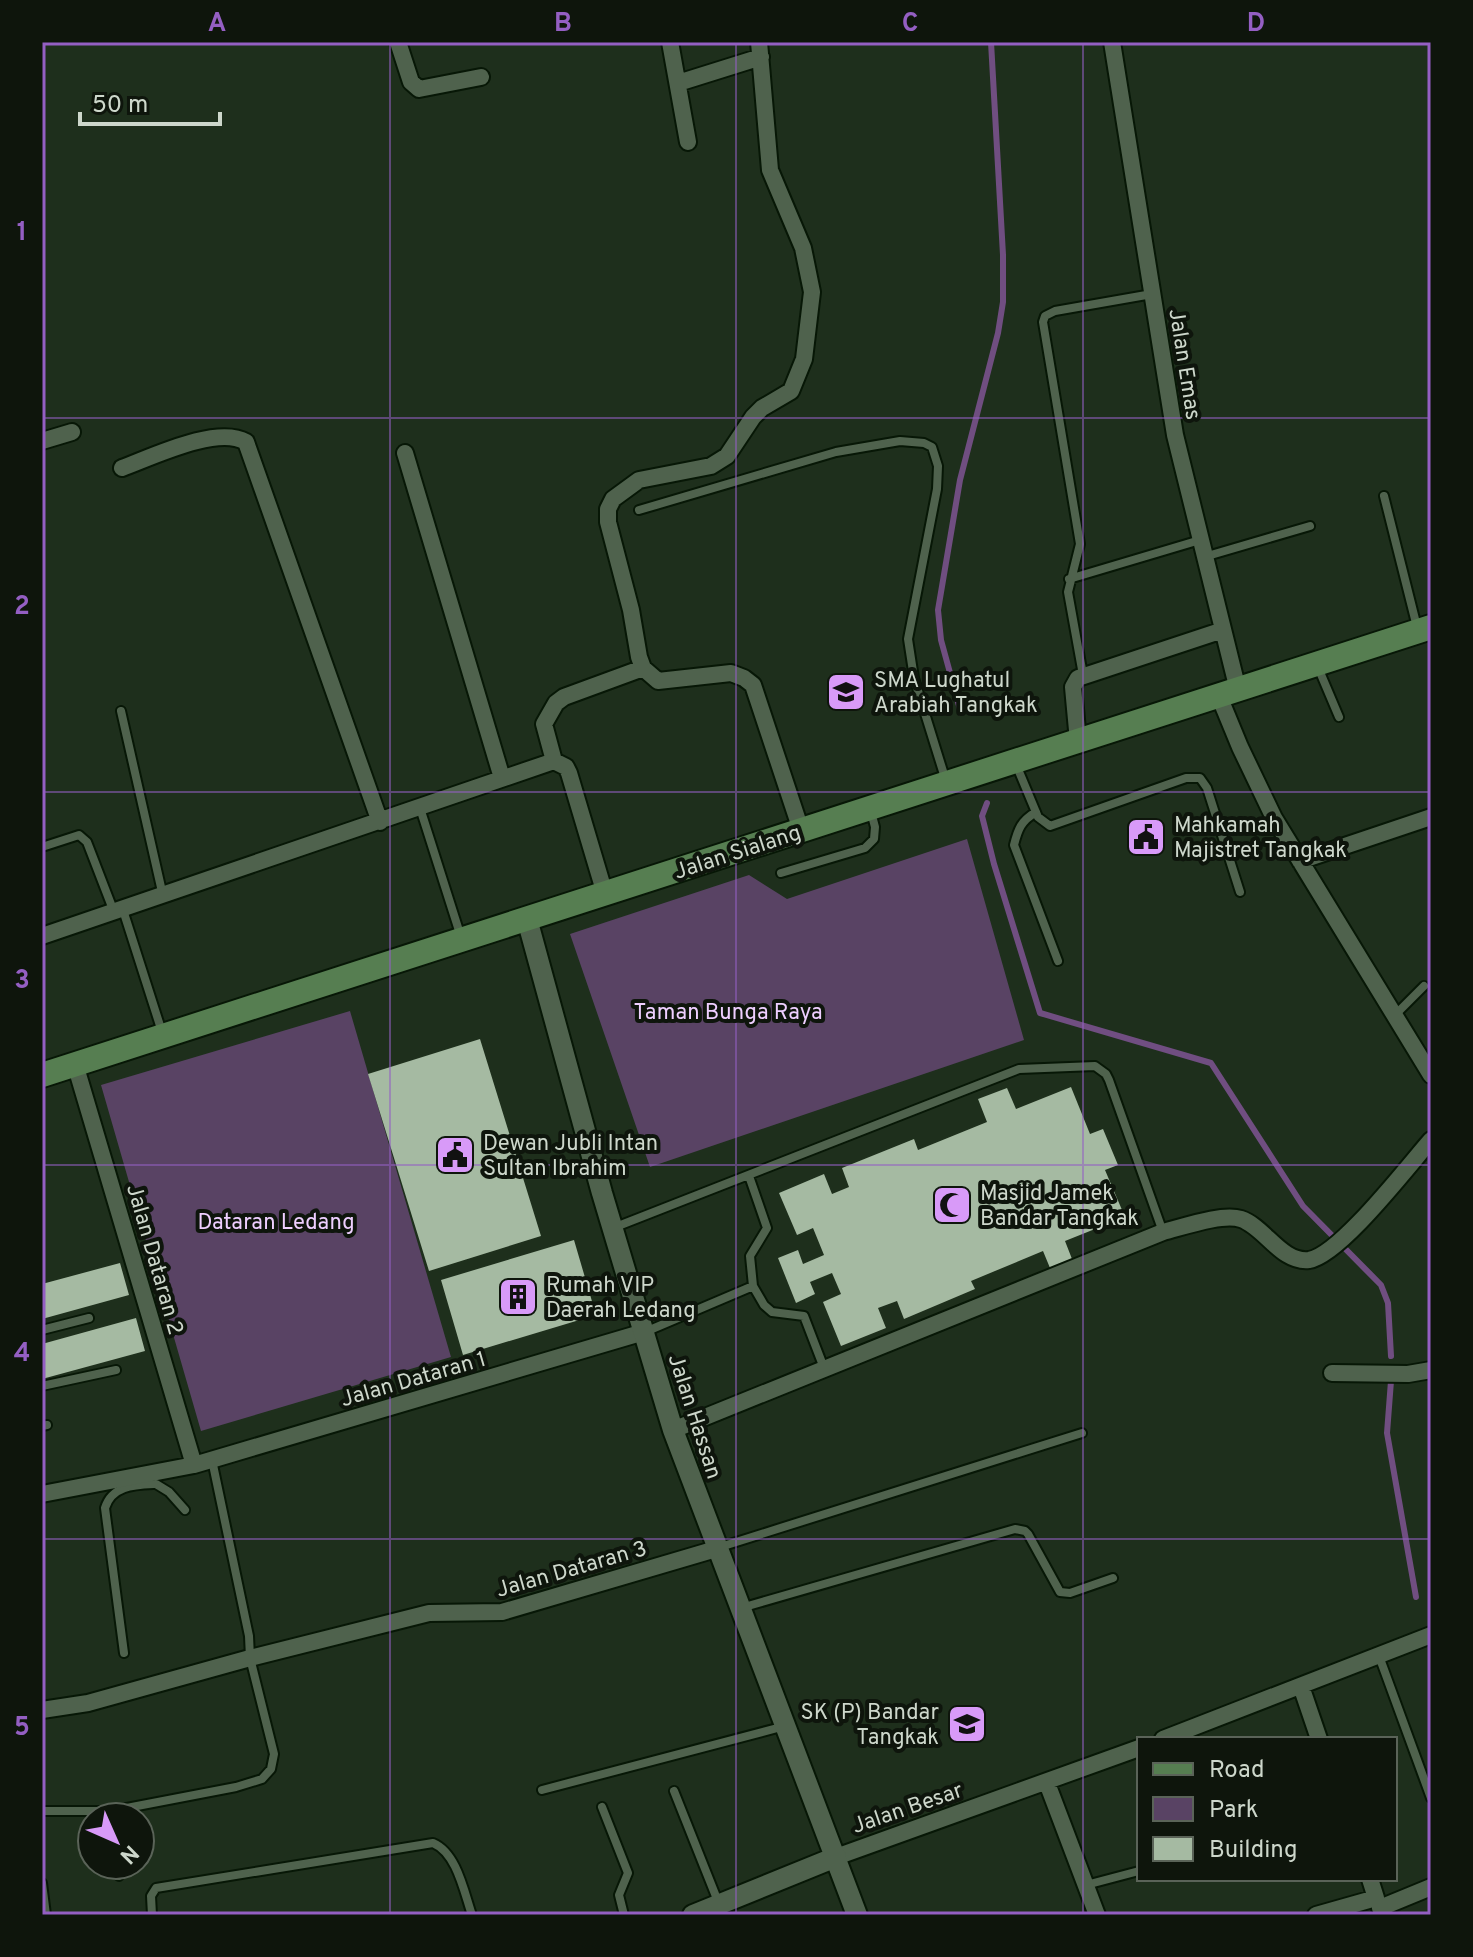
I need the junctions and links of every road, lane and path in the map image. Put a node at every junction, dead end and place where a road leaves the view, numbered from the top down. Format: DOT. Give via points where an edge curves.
graph roads {
  1 [pos="398,42"];
  2 [pos="670,42"];
  3 [pos="1112,42"];
  4 [pos="760,49"];
  5 [pos="481,77"];
  6 [pos="678,83"];
  7 [pos="688,142"];
  8 [pos="1152,294"];
  9 [pos="72,432"];
  10 [pos="42,441"];
  11 [pos="405,453"];
  12 [pos="122,468"];
  13 [pos="1384,496"];
  14 [pos="639,510"];
  15 [pos="1310,526"];
  16 [pos="1200,540"];
  17 [pos="1204,557"];
  18 [pos="1069,579"];
  19 [pos="1425,629"];
  20 [pos="1223,630"];
  21 [pos="1317,664"];
  22 [pos="643,668"];
  23 [pos="1083,675"];
  24 [pos="1228,693"];
  25 [pos="121,711"];
  26 [pos="1339,717"];
  27 [pos="1078,741"];
  28 [pos="554,761"];
  29 [pos="1015,761"];
  30 [pos="502,778"];
  31 [pos="946,784"];
  32 [pos="420,808"];
  33 [pos="870,808"];
  34 [pos="1036,812"];
  35 [pos="1431,817"];
  36 [pos="380,822"];
  37 [pos="801,830"];
  38 [pos="42,847"];
  39 [pos="1300,861"];
  40 [pos="781,873"];
  41 [pos="1240,892"];
  42 [pos="605,894"];
  43 [pos="163,896"];
  44 [pos="119,912"];
  45 [pos="527,919"];
  46 [pos="42,936"];
  47 [pos="462,940"];
  48 [pos="1058,961"];
  49 [pos="1424,986"];
  50 [pos="1395,1015"];
  51 [pos="163,1036"];
  52 [pos="75,1064"];
  53 [pos="42,1075"];
  54 [pos="1431,1075"];
  55 [pos="1431,1140"];
  56 [pos="749,1176"];
  57 [pos="613,1229"];
  58 [pos="1163,1232"];
  59 [pos="753,1286"];
  60 [pos="89,1318"];
  61 [pos="42,1330"];
  62 [pos="644,1332"];
  63 [pos="824,1368"];
  64 [pos="116,1370"];
  65 [pos="1431,1370"];
  66 [pos="1332,1373"];
  67 [pos="42,1386"];
  68 [pos="673,1430"];
  69 [pos="1082,1433"];
  70 [pos="212,1460"];
  71 [pos="194,1465"];
  72 [pos="42,1494"];
  73 [pos="185,1510"];
  74 [pos="716,1549"];
  75 [pos="1113,1578"];
  76 [pos="740,1608"];
  77 [pos="1429,1636"];
  78 [pos="124,1653"];
  79 [pos="1379,1656"];
  80 [pos="250,1658"];
  81 [pos="1301,1686"];
  82 [pos="42,1710"];
  83 [pos="786,1726"];
  84 [pos="1168,1737"];
  85 [pos="1318,1737"];
  86 [pos="1137,1749"];
  87 [pos="1047,1783"];
  88 [pos="542,1790"];
  89 [pos="674,1791"];
  90 [pos="1431,1798"];
  91 [pos="156,1804"];
  92 [pos="602,1807"];
  93 [pos="42,1811"];
  94 [pos="76,1812"];
  95 [pos="836,1857"];
  96 [pos="1137,1872"];
  97 [pos="1371,1881"];
  98 [pos="42,1883"];
  99 [pos="1086,1885"];
  100 [pos="1431,1887"];
  101 [pos="719,1904"];
  102 [pos="1380,1907"];
  103 [pos="46,1915"];
  104 [pos="152,1915"];
  105 [pos="472,1915"];
  106 [pos="624,1915"];
  107 [pos="693,1915"];
  108 [pos="857,1915"];
  109 [pos="1097,1915"];
  110 [pos="1316,1915"];
  1 -- 5 [label="street" via="411,82 419,89"];
  2 -- 6 [label="street"];
  3 -- 8 [label="street, Jalan Emas"];
  4 -- 6 [label="street"];
  4 -- 22 [label="street" via="770,170 803,248 812,292 804,359 791,391 762,408 727,456 717,463 639,480 613,499 608,509 610,534"];
  6 -- 7 [label="street"];
  8 -- 16 [label="street, Jalan Emas" via="1175,435"];
  8 -- 18 [label="lane" via="1055,311 1043,322 1080,544"];
  9 -- 10 [label="street"];
  11 -- 30 [label="street"];
  12 -- 36 [label="street" via="223,436 246,442"];
  13 -- 19 [label="lane"];
  14 -- 31 [label="lane" via="836,452 900,441 932,447 937,489 908,639 914,678"];
  15 -- 17 [label="lane"];
  16 -- 17 [label="street, Jalan Emas"];
  16 -- 18 [label="lane"];
  17 -- 20 [label="street, Jalan Emas"];
  18 -- 23 [label="lane"];
  19 -- 21 [label="main road, Jalan Sialang"];
  20 -- 23 [label="street"];
  20 -- 24 [label="street, Jalan Emas"];
  21 -- 24 [label="main road, Jalan Sialang"];
  21 -- 26 [label="lane"];
  22 -- 28 [label="street" via="556,703 544,724"];
  22 -- 37 [label="street" via="658,681 731,673 753,685"];
  23 -- 27 [label="street" via="1073,687"];
  24 -- 27 [label="main road, Jalan Sialang"];
  24 -- 39 [label="street, Jalan Emas" via="1240,747"];
  25 -- 43 [label="lane"];
  27 -- 29 [label="main road, Jalan Sialang"];
  28 -- 30 [label="street"];
  28 -- 42 [label="street" via="569,773"];
  29 -- 31 [label="main road, Jalan Sialang"];
  29 -- 34 [label="lane"];
  30 -- 32 [label="street"];
  31 -- 33 [label="main road, Jalan Sialang"];
  32 -- 36 [label="street"];
  32 -- 47 [label="lane"];
  33 -- 37 [label="main road, Jalan Sialang"];
  33 -- 40 [label="lane" via="874,839 865,848"];
  34 -- 41 [label="lane" via="1045,824 1055,825 1186,778 1200,778"];
  34 -- 48 [label="lane" via="1024,819 1014,845"];
  35 -- 39 [label="street"];
  36 -- 43 [label="street"];
  37 -- 42 [label="main road, Jalan Sialang"];
  38 -- 44 [label="lane" via="79,835"];
  39 -- 50 [label="street, Jalan Emas"];
  42 -- 45 [label="main road, Jalan Sialang"];
  43 -- 44 [label="street"];
  44 -- 46 [label="street"];
  44 -- 51 [label="lane"];
  45 -- 47 [label="main road, Jalan Sialang"];
  45 -- 57 [label="street, Jalan Hassan"];
  47 -- 51 [label="main road, Jalan Sialang"];
  49 -- 50 [label="lane"];
  50 -- 54 [label="street, Jalan Emas"];
  51 -- 52 [label="main road, Jalan Sialang"];
  52 -- 53 [label="main road, Jalan Sialang"];
  52 -- 71 [label="street, Jalan Dataran 2"];
  55 -- 58 [label="street" via="1366,1216 1309,1260 1295,1258 1240,1219"];
  56 -- 57 [label="lane"];
  56 -- 58 [label="lane" via="1019,1069 1095,1066 1109,1080"];
  56 -- 59 [label="lane" via="767,1228 750,1256"];
  57 -- 62 [label="street, Jalan Hassan"];
  58 -- 63 [label="street"];
  59 -- 62 [label="lane"];
  59 -- 63 [label="lane" via="772,1312 804,1316"];
  60 -- 61 [label="lane"];
  62 -- 68 [label="street, Jalan Hassan"];
  62 -- 70 [label="street, Jalan Dataran 1"];
  63 -- 68 [label="street"];
  64 -- 67 [label="lane"];
  65 -- 66 [label="street"];
  68 -- 74 [label="street, Jalan Hassan"];
  69 -- 74 [label="lane"];
  70 -- 71 [label="street, Jalan Dataran 1"];
  70 -- 80 [label="lane"];
  71 -- 72 [label="street, Jalan Dataran 1"];
  73 -- 78 [label="lane" via="156,1484 114,1491 108,1498 105,1508"];
  74 -- 76 [label="street, Jalan Hassan"];
  74 -- 80 [label="street, Jalan Dataran 3" via="502,1612 429,1613"];
  75 -- 76 [label="lane" via="1060,1592 1028,1534 1015,1529"];
  76 -- 83 [label="street, Jalan Hassan"];
  77 -- 79 [label="street"];
  79 -- 81 [label="street"];
  79 -- 90 [label="lane"];
  80 -- 82 [label="street, Jalan Dataran 3" via="88,1703"];
  80 -- 91 [label="lane" via="274,1754 271,1769 262,1779"];
  81 -- 84 [label="street"];
  81 -- 85 [label="street"];
  83 -- 88 [label="lane"];
  83 -- 95 [label="street, Jalan Hassan"];
  86 -- 87 [label="street, Jalan Besar"];
  87 -- 95 [label="street, Jalan Besar"];
  87 -- 99 [label="street"];
  89 -- 101 [label="lane"];
  92 -- 106 [label="lane" via="628,1873 619,1895"];
  93 -- 94 [label="lane"];
  95 -- 101 [label="street, Jalan Besar"];
  95 -- 108 [label="street, Jalan Hassan"];
  96 -- 99 [label="lane"];
  97 -- 102 [label="street"];
  98 -- 103 [label="lane"];
  99 -- 109 [label="street"];
  100 -- 102 [label="street"];
  101 -- 107 [label="street, Jalan Besar"];
  102 -- 110 [label="street"];
  104 -- 105 [label="lane" via="156,1888 433,1843 450,1855"];
}
